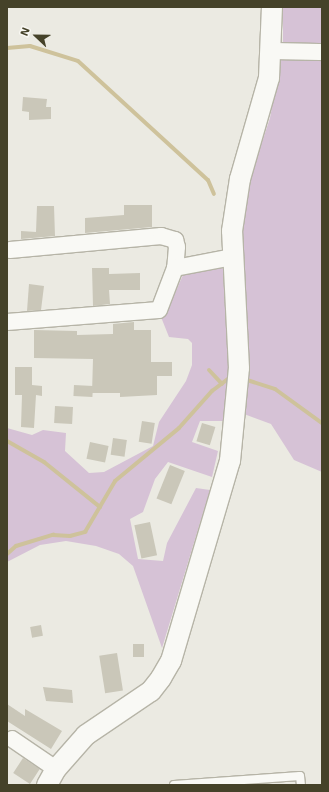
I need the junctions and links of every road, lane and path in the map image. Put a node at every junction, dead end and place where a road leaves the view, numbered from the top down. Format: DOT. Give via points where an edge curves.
graph roads {
  1 [pos="272,7"];
  2 [pos="271,51"];
  3 [pos="322,52"];
  4 [pos="10,250"];
  5 [pos="232,257"];
  6 [pos="175,268"];
  7 [pos="7,322"];
  8 [pos="12,739"];
  9 [pos="51,777"];
  10 [pos="174,785"];
  11 [pos="301,785"];
  1 -- 2 [label="street"];
  2 -- 3 [label="street"];
  2 -- 5 [label="street" via="261,116 234,207"];
  4 -- 6 [label="street" via="161,236 175,240"];
  5 -- 6 [label="street"];
  5 -- 9 [label="street" via="239,368 230,460 171,661 150,691 104,721 69,752"];
  6 -- 7 [label="street" via="159,310"];
  8 -- 9 [label="street"];
  10 -- 11 [label="lane" via="300,776"];
}
